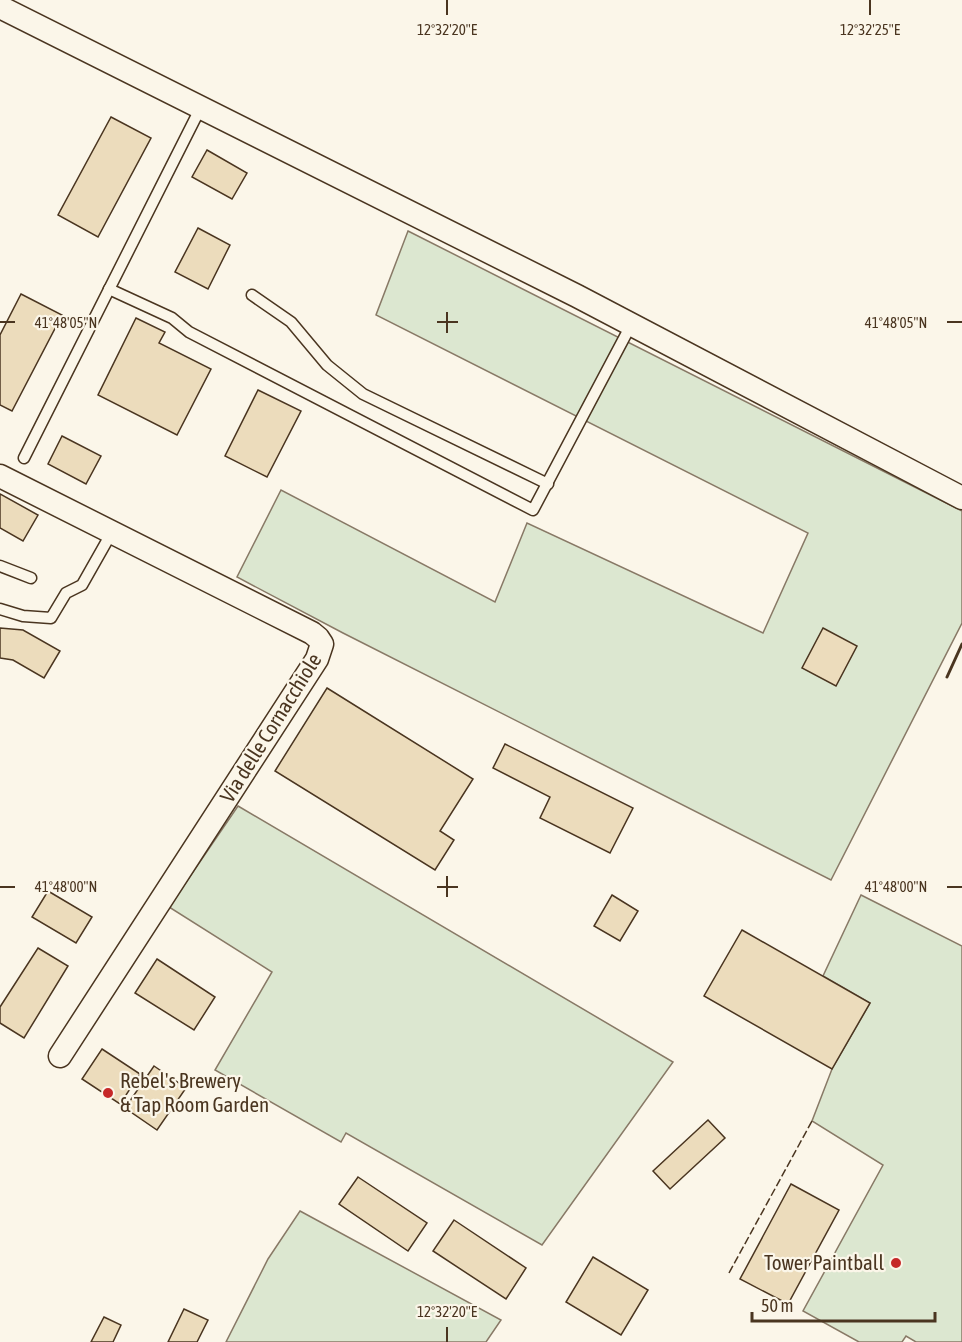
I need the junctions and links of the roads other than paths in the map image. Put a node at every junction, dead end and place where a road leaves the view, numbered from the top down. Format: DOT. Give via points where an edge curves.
graph roads {
  1 [pos="0,7"];
  2 [pos="201,107"];
  3 [pos="109,289"];
  4 [pos="252,295"];
  5 [pos="631,325"];
  6 [pos="24,458"];
  7 [pos="0,476"];
  8 [pos="548,484"];
  9 [pos="962,498"];
  10 [pos="112,532"];
  11 [pos="0,566"];
  12 [pos="31,578"];
  13 [pos="0,609"];
  14 [pos="60,1056"];
  1 -- 2 [label="street"];
  2 -- 3 [label="lane"];
  2 -- 5 [label="street"];
  3 -- 6 [label="lane"];
  3 -- 8 [label="lane" via="172,318 189,332 533,510"];
  4 -- 8 [label="lane" via="291,322 327,365 363,394"];
  5 -- 8 [label="lane"];
  5 -- 9 [label="street"];
  7 -- 10 [label="street, Via delle Cornacchiole"];
  10 -- 13 [label="lane" via="82,585 66,593 51,618"];
  10 -- 14 [label="street, Via delle Cornacchiole" via="312,633 320,640 321,648 317,660"];
  11 -- 12 [label="lane"];
}
